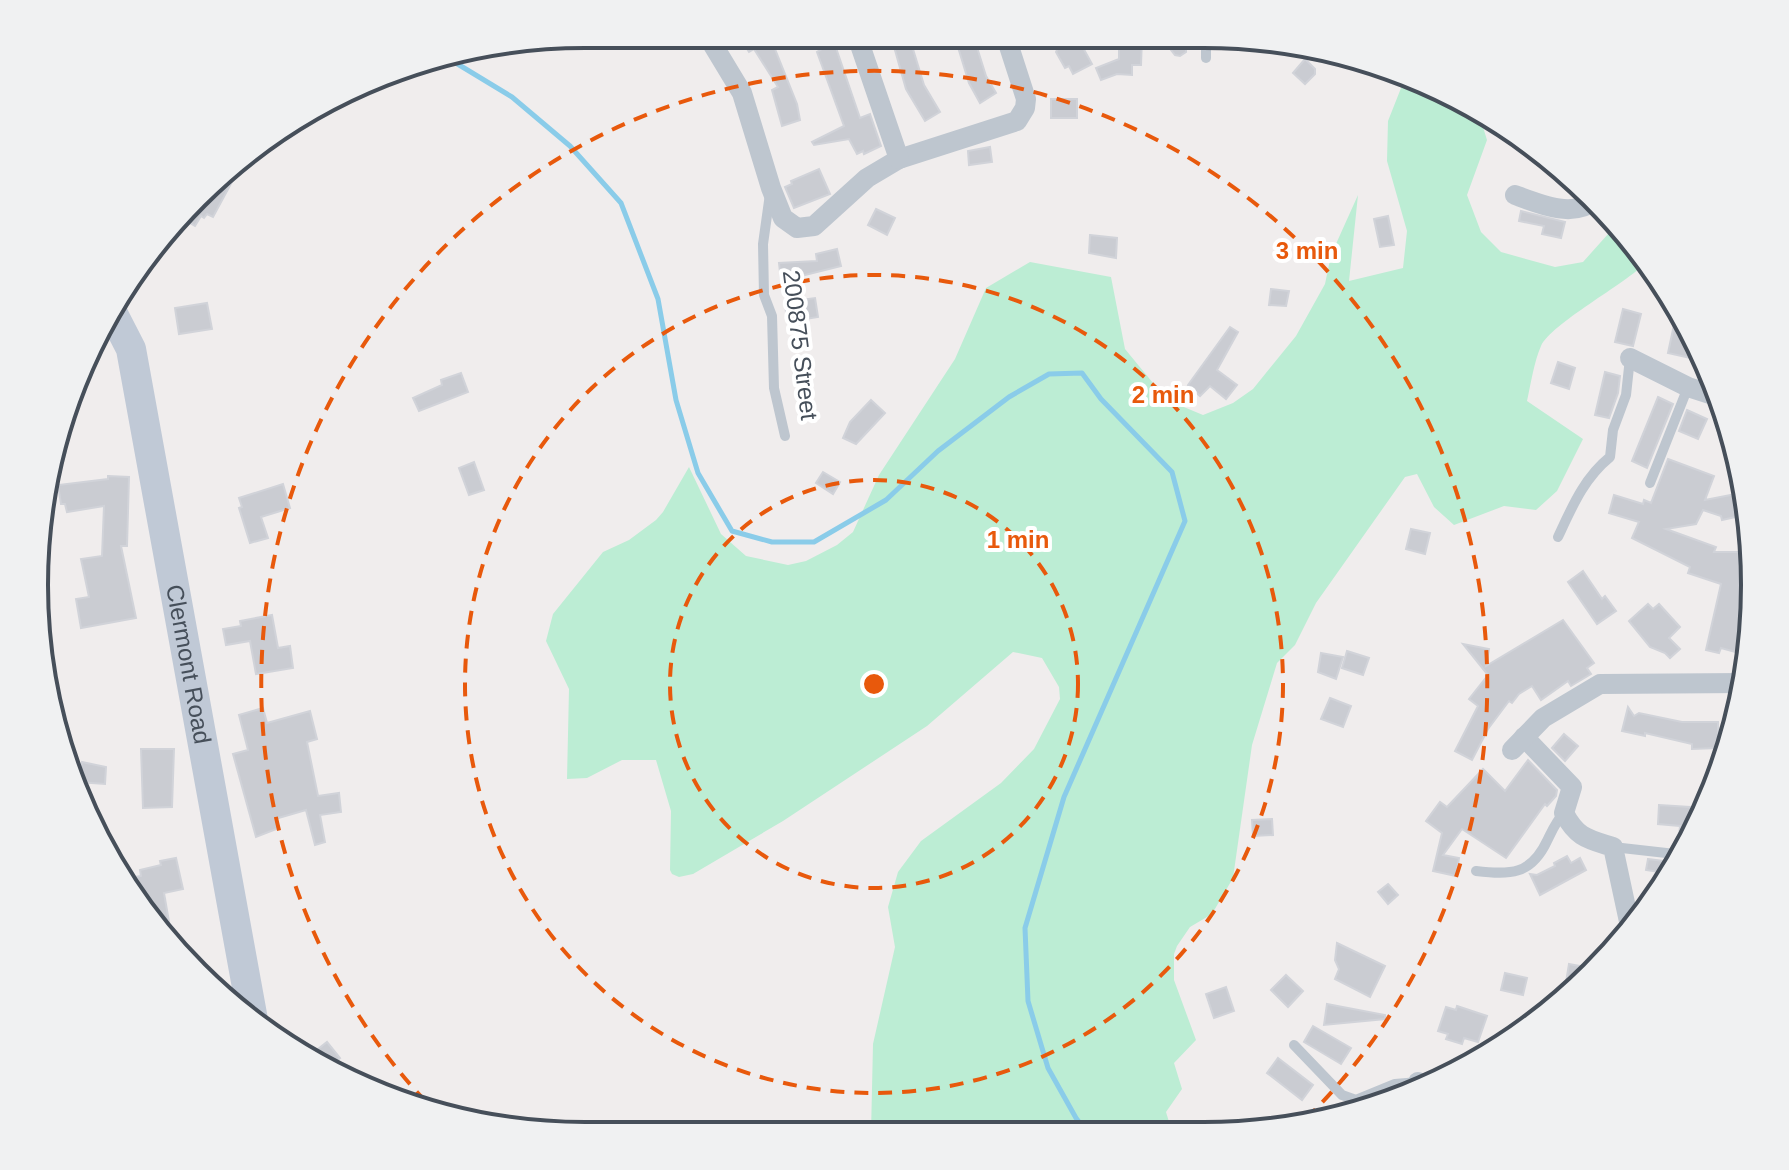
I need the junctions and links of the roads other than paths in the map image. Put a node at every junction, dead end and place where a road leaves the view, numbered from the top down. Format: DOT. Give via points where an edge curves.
graph roads {
  1 [pos="715,48"];
  2 [pos="861,48"];
  3 [pos="1010,48"];
  4 [pos="1206,48"];
  5 [pos="1206,58"];
  6 [pos="899,159"];
  7 [pos="771,188"];
  8 [pos="1515,195"];
  9 [pos="1585,206"];
  10 [pos="117,322"];
  11 [pos="1630,358"];
  12 [pos="1688,387"];
  13 [pos="1705,393"];
  14 [pos="785,436"];
  15 [pos="1650,483"];
  16 [pos="1558,537"];
  17 [pos="1732,683"];
  18 [pos="1564,813"];
  19 [pos="1613,847"];
  20 [pos="1669,853"];
  21 [pos="1476,871"];
  22 [pos="1628,915"];
  23 [pos="250,1005"];
  24 [pos="1294,1045"];
  25 [pos="1402,1084"];
  1 -- 7 [label="street, 200875 Street" via="742,93"];
  2 -- 6 [label="street"];
  3 -- 6 [label="street" via="1026,99 1017,121"];
  4 -- 5 [label="lane"];
  6 -- 7 [label="street" via="867,178 810,227 797,228 783,218"];
  7 -- 14 [label="lane, 200875 Street" via="763,244 764,295 772,316 774,388"];
  8 -- 9 [label="street" via="1565,209"];
  10 -- 23 [label="street, Clermont Road" via="131,349"];
  11 -- 12 [label="street"];
  11 -- 16 [label="lane" via="1610,457 1582,487"];
  12 -- 13 [label="street"];
  12 -- 15 [label="lane"];
  17 -- 18 [label="street" via="1600,684 1543,718 1518,743 1572,787"];
  18 -- 19 [label="street" via="1583,838"];
  18 -- 21 [label="lane" via="1532,864 1507,873"];
  19 -- 20 [label="lane"];
  19 -- 22 [label="street"];
  24 -- 25 [label="lane" via="1342,1095 1356,1100"];
}
